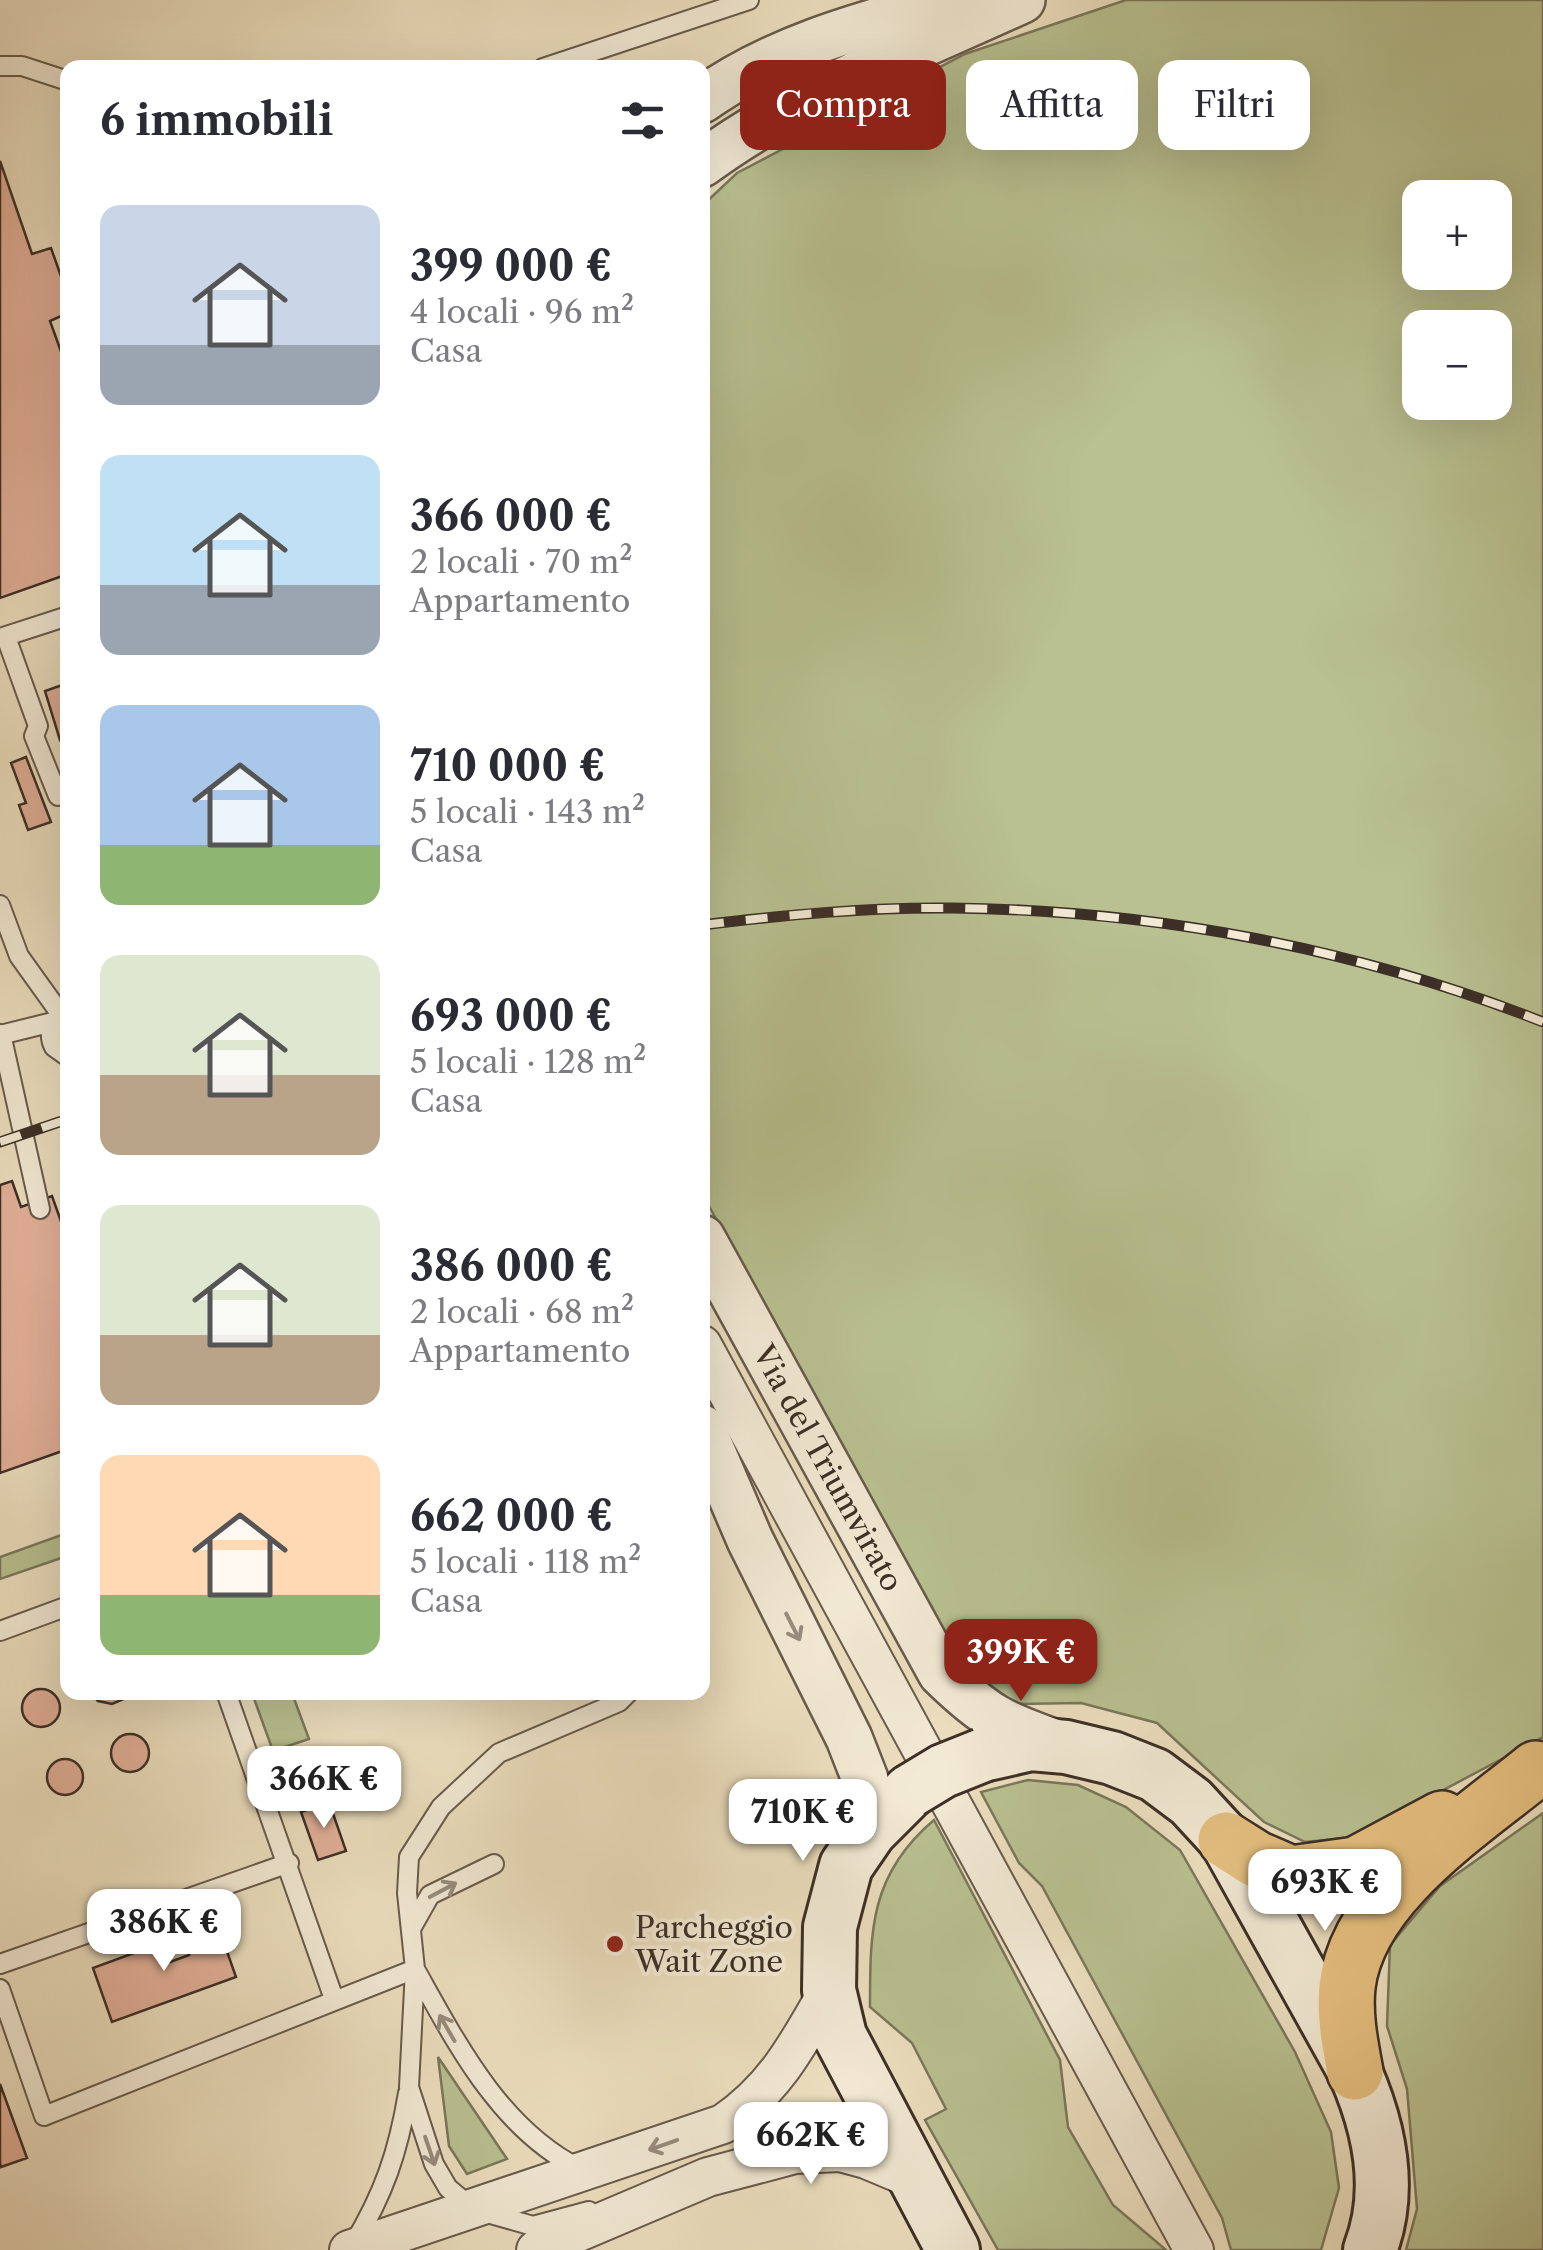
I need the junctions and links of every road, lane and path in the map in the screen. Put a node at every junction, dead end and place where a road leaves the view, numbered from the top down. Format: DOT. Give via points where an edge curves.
graph roads {
  1 [pos="749,0"];
  2 [pos="950,0"];
  3 [pos="1022,0"];
  4 [pos="566,60"];
  5 [pos="0,66"];
  6 [pos="60,78"];
  7 [pos="710,94"];
  8 [pos="710,158"];
  9 [pos="60,619"];
  10 [pos="3,638"];
  11 [pos="60,795"];
  12 [pos="0,905"];
  13 [pos="60,1014"];
  14 [pos="60,1018"];
  15 [pos="60,1019"];
  16 [pos="1,1034"];
  17 [pos="60,1054"];
  18 [pos="40,1210"];
  19 [pos="710,1253"];
  20 [pos="710,1360"];
  21 [pos="710,1447"];
  22 [pos="60,1609"];
  23 [pos="0,1630"];
  24 [pos="229,1700"];
  25 [pos="621,1700"];
  26 [pos="1066,1747"];
  27 [pos="1540,1767"];
  28 [pos="1226,1840"];
  29 [pos="289,1863"];
  30 [pos="494,1864"];
  31 [pos="846,1866"];
  32 [pos="411,1932"];
  33 [pos="0,1964"];
  34 [pos="414,1969"];
  35 [pos="0,1989"];
  36 [pos="829,1990"];
  37 [pos="334,1999"];
  38 [pos="1355,2072"];
  39 [pos="409,2087"];
  40 [pos="585,2172"];
  41 [pos="708,2178"];
  42 [pos="916,2180"];
  43 [pos="473,2209"];
  44 [pos="948,2244"];
  45 [pos="350,2250"];
  46 [pos="536,2250"];
  47 [pos="1194,2250"];
  48 [pos="1370,2250"];
  1 -- 4 [label="lane"];
  2 -- 7 [label="street" via="795,49"];
  3 -- 8 [label="street" via="795,105"];
  5 -- 6 [label="lane"];
  9 -- 10 [label="lane"];
  10 -- 11 [label="lane"];
  12 -- 13 [label="lane" via="19,956"];
  14 -- 16 [label="lane"];
  15 -- 17 [label="lane" via="51,1041"];
  16 -- 18 [label="lane"];
  19 -- 26 [label="street, Via del Triumvirato" via="942,1674 979,1711"];
  20 -- 47 [label="street, Via del Triumvirato"];
  21 -- 31 [label="street, Via del Triumvirato, one-way" via="865,1779 865,1814"];
  22 -- 23 [label="lane"];
  24 -- 29 [label="lane"];
  25 -- 32 [label="lane" via="498,1753 441,1807 410,1857"];
  26 -- 28 [label="main road, Via del Triumvirato" via="1155,1775"];
  26 -- 31 [label="main road, Via del Triumvirato, bridge" via="1031,1744 944,1771 910,1791"];
  27 -- 28 [label="highway" via="1356,1865 1292,1874"];
  27 -- 38 [label="highway" via="1417,1866 1377,1914 1347,1987"];
  28 -- 38 [label="main road, Via del Triumvirato"];
  29 -- 33 [label="lane"];
  29 -- 37 [label="lane"];
  32 -- 30 [label="lane, one-way" via="430,1895"];
  31 -- 36 [label="main road, Via del Triumvirato" via="830,1927"];
  32 -- 34 [label="lane"];
  34 -- 37 [label="lane"];
  34 -- 39 [label="lane"];
  40 -- 34 [label="lane, one-way" via="535,2139 502,2106 469,2064"];
  35 -- 37 [label="lane" via="44,2116"];
  36 -- 40 [label="street, Via del Triumvirato, one-way" via="784,2067 754,2102 724,2124"];
  36 -- 42 [label="main road, Via del Triumvirato" via="840,2036"];
  38 -- 48 [label="main road, Via del Triumvirato" via="1371,2108 1384,2182"];
  39 -- 43 [label="lane, one-way" via="434,2164 448,2188"];
  39 -- 45 [label="lane" via="391,2173"];
  40 -- 43 [label="street, Via del Triumvirato"];
  41 -- 42 [label="street" via="795,2154 840,2152"];
  41 -- 43 [label="lane" via="532,2226"];
  41 -- 46 [label="street"];
  42 -- 44 [label="main road, Via del Triumvirato"];
  43 -- 45 [label="street, Via del Triumvirato"];
}
